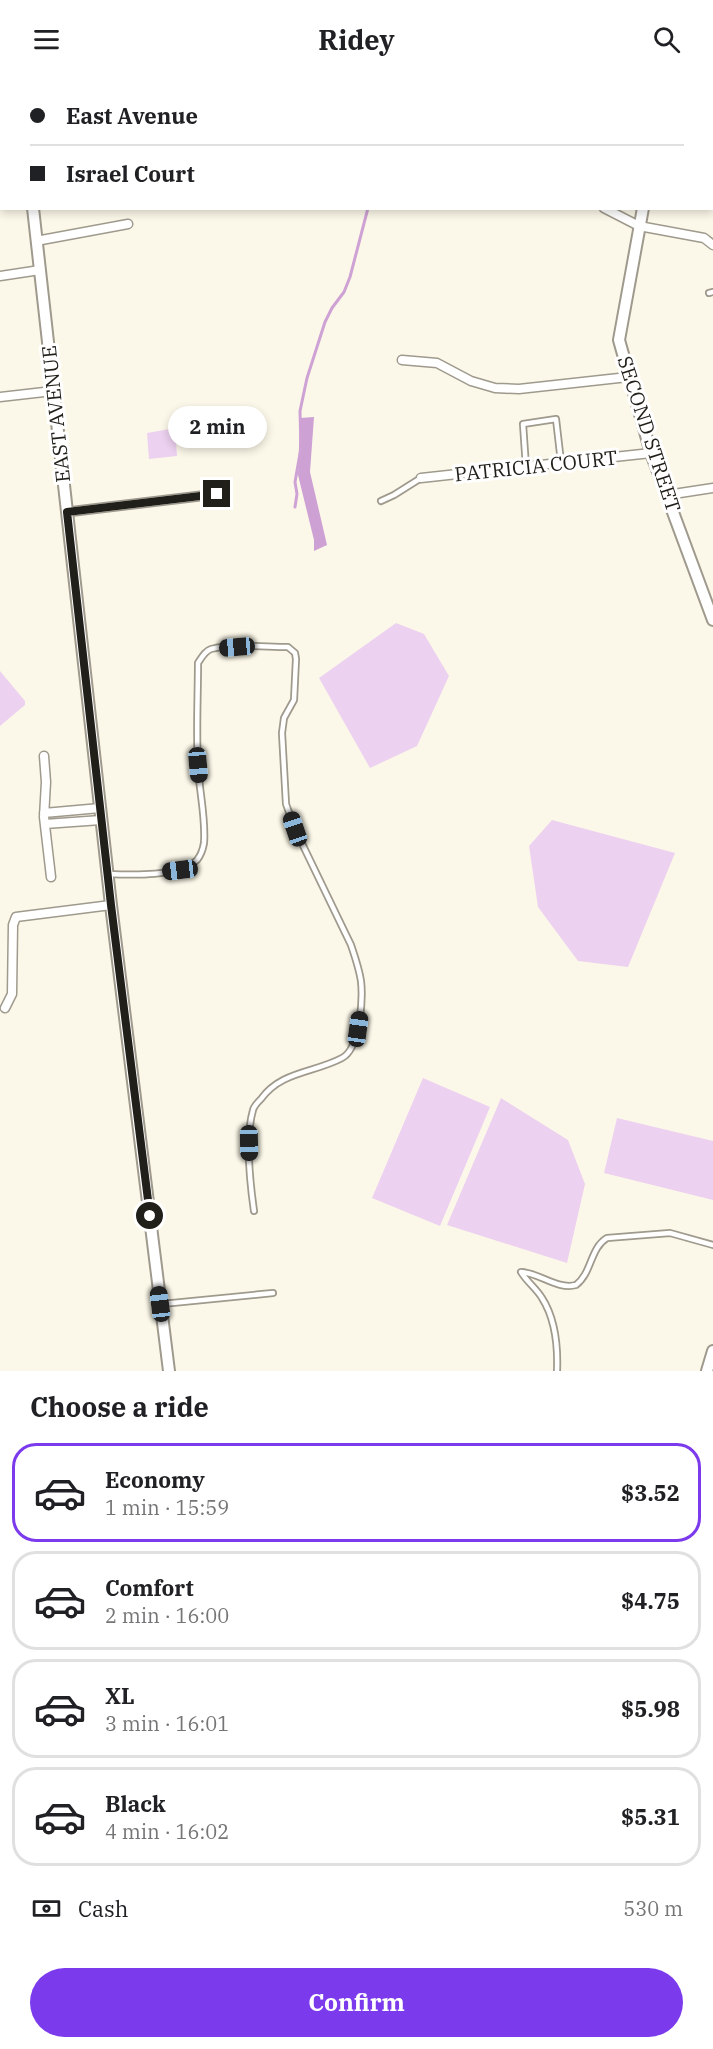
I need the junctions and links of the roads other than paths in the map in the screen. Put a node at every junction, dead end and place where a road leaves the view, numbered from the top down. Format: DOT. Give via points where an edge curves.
graph roads {
  1 [pos="33,210"];
  2 [pos="608,210"];
  3 [pos="643,210"];
  4 [pos="128,224"];
  5 [pos="639,226"];
  6 [pos="36,241"];
  7 [pos="713,245"];
  8 [pos="40,270"];
  9 [pos="0,276"];
  10 [pos="402,360"];
  11 [pos="628,377"];
  12 [pos="53,391"];
  13 [pos="0,397"];
  14 [pos="651,453"];
  15 [pos="561,463"];
  16 [pos="526,467"];
  17 [pos="421,478"];
  18 [pos="713,488"];
  19 [pos="217,494"];
  20 [pos="667,495"];
  21 [pos="381,501"];
  22 [pos="67,512"];
  23 [pos="713,620"];
  24 [pos="44,756"];
  25 [pos="44,813"];
  26 [pos="101,814"];
  27 [pos="45,824"];
  28 [pos="108,874"];
  29 [pos="51,877"];
  30 [pos="111,905"];
  31 [pos="5,1008"];
  32 [pos="254,1211"];
  33 [pos="713,1245"];
  34 [pos="273,1293"];
  35 [pos="160,1304"];
  36 [pos="713,1351"];
  37 [pos="169,1371"];
  38 [pos="557,1371"];
  39 [pos="707,1371"];
  1 -- 6 [label="street, EAST AVENUE"];
  2 -- 5 [label="street"];
  3 -- 5 [label="street, SECOND STREET"];
  4 -- 6 [label="street"];
  5 -- 7 [label="street" via="705,238"];
  5 -- 11 [label="street, SECOND STREET" via="619,340"];
  6 -- 8 [label="street, EAST AVENUE"];
  8 -- 9 [label="street"];
  8 -- 12 [label="street, EAST AVENUE"];
  10 -- 11 [label="street" via="437,363 471,381 495,388"];
  11 -- 14 [label="street, SECOND STREET"];
  12 -- 13 [label="street"];
  12 -- 22 [label="street, EAST AVENUE"];
  14 -- 15 [label="street, PATRICIA COURT"];
  14 -- 20 [label="street, SECOND STREET"];
  15 -- 16 [label="street, PATRICIA COURT"];
  15 -- 16 [label="lane" via="556,419 523,424"];
  16 -- 17 [label="street, PATRICIA COURT"];
  17 -- 21 [label="lane"];
  18 -- 20 [label="street"];
  19 -- 22 [label="street"];
  20 -- 23 [label="street, SECOND STREET"];
  22 -- 26 [label="street, EAST AVENUE"];
  24 -- 25 [label="street"];
  25 -- 26 [label="street"];
  25 -- 27 [label="street"];
  26 -- 27 [label="street"];
  26 -- 28 [label="street, EAST AVENUE"];
  27 -- 29 [label="street"];
  28 -- 30 [label="street, EAST AVENUE"];
  28 -- 32 [label="lane" via="180,870 199,857 204,832 198,765 198,663 203,655 210,650 242,646 288,647 296,659 294,700 284,718 282,733 286,804 354,954 361,982 361,1005 358,1029 344,1058 287,1078 269,1088 253,1108 249,1143"];
  30 -- 31 [label="street" via="16,917 12,994"];
  30 -- 35 [label="street, EAST AVENUE"];
  33 -- 38 [label="lane" via="670,1233 612,1237 599,1244 585,1276 576,1285 563,1286 521,1272 543,1299 552,1321"];
  34 -- 35 [label="lane"];
  35 -- 37 [label="street, EAST AVENUE"];
  36 -- 39 [label="street"];
}
